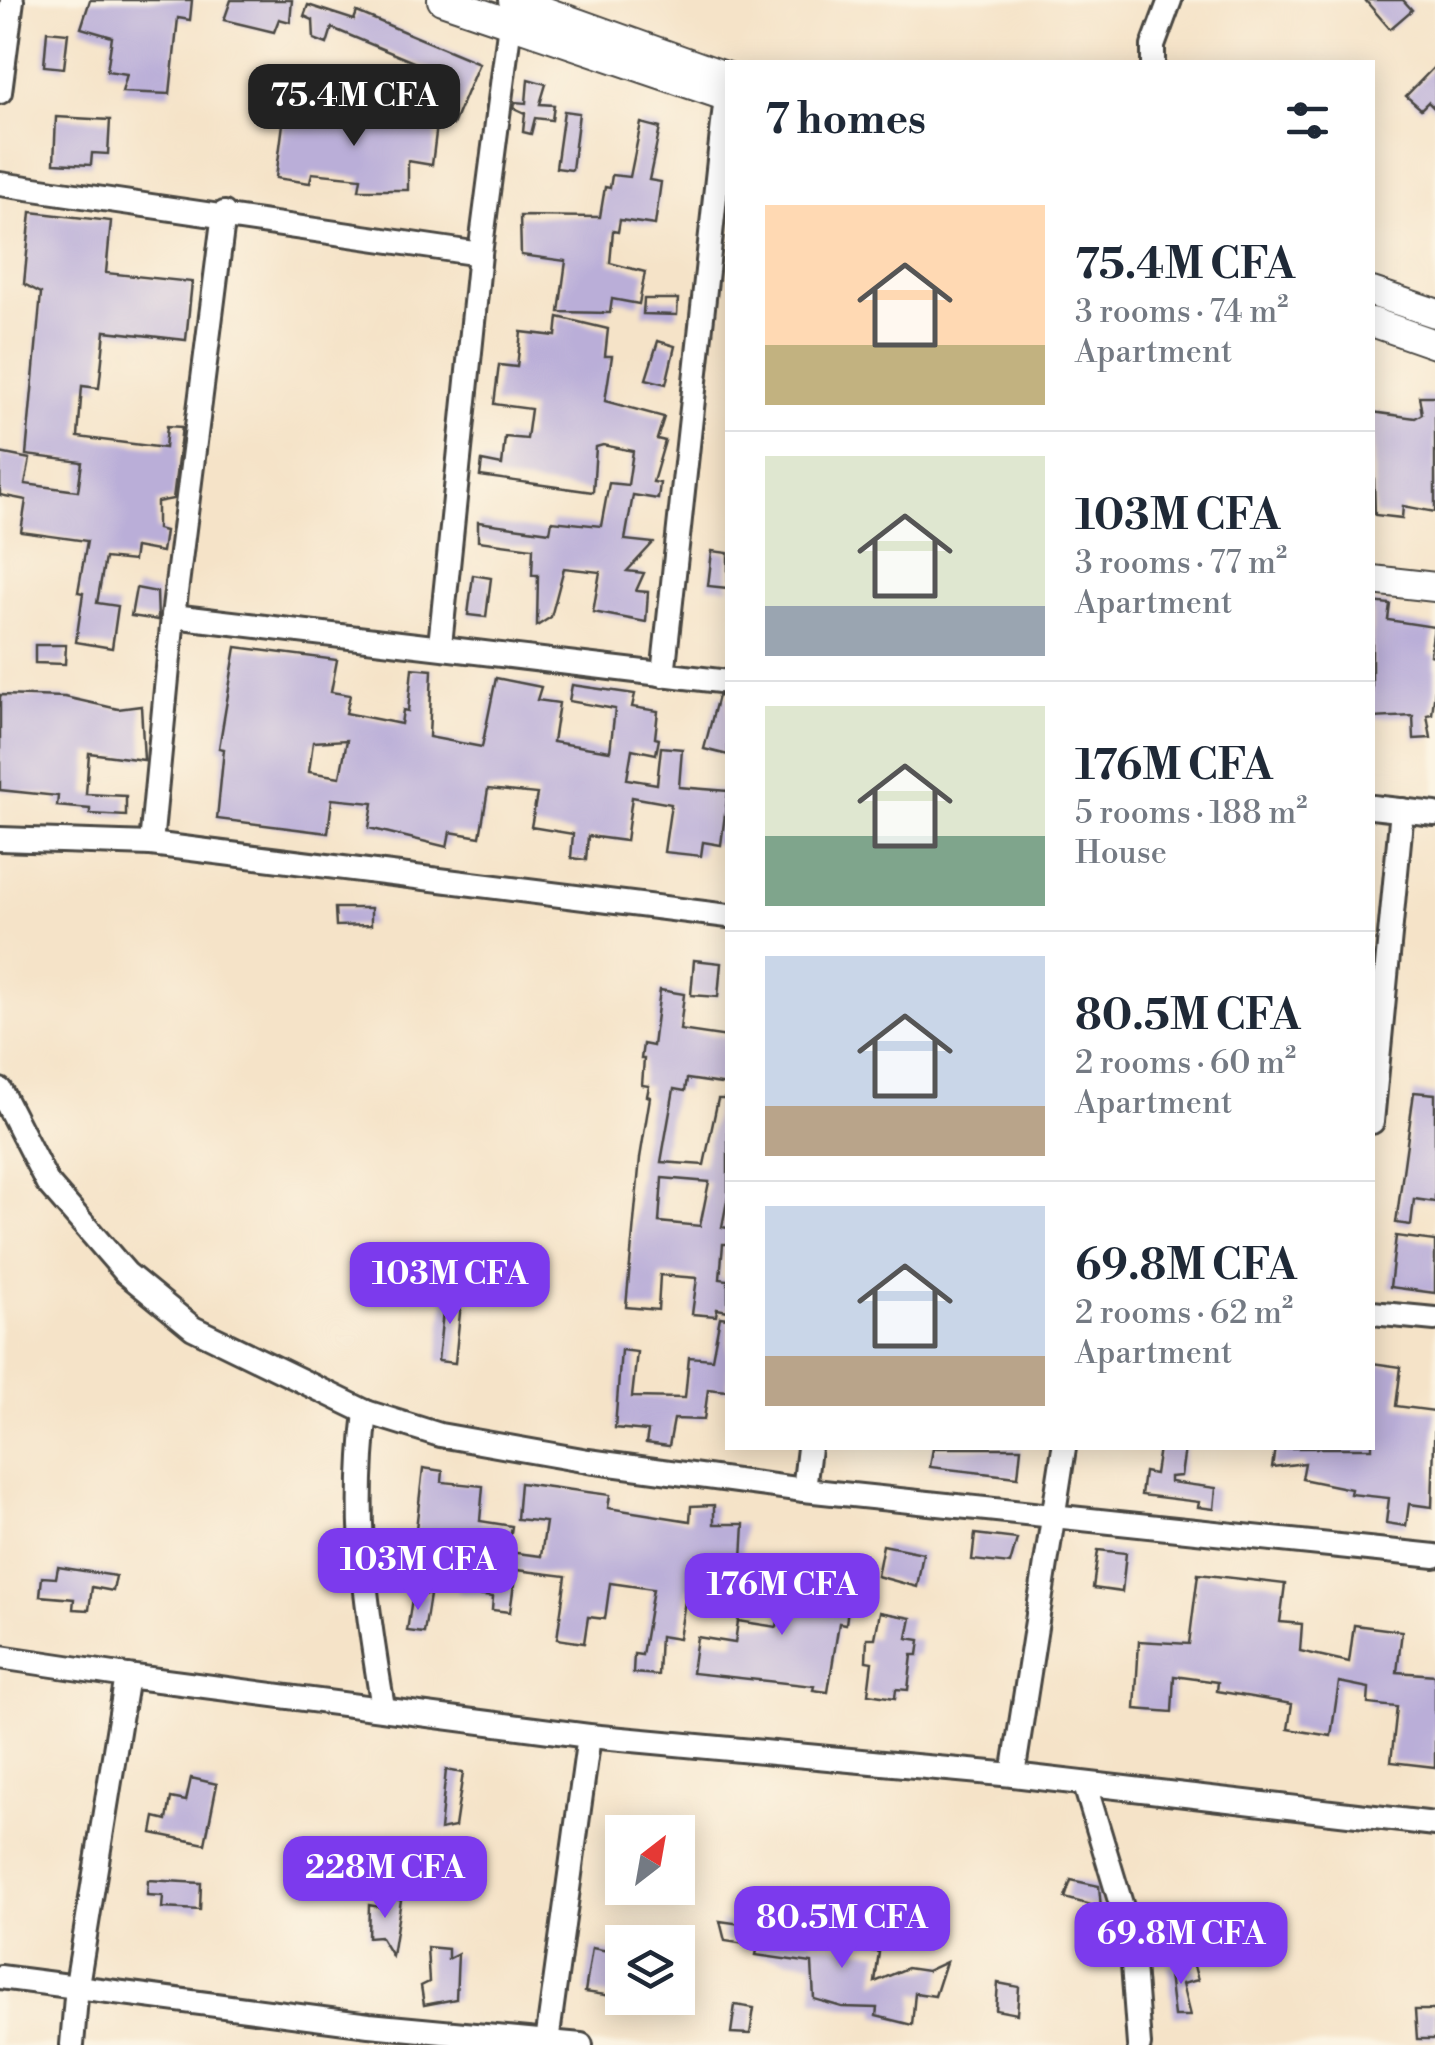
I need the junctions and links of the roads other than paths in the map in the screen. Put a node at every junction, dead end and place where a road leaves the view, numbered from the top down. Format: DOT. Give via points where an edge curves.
graph roads {
  1 [pos="12,0"];
  2 [pos="442,0"];
  3 [pos="1170,0"];
  4 [pos="512,8"];
  5 [pos="1153,60"];
  6 [pos="725,89"];
  7 [pos="0,92"];
  8 [pos="725,108"];
  9 [pos="0,184"];
  10 [pos="224,213"];
  11 [pos="480,254"];
  12 [pos="1375,293"];
  13 [pos="1435,313"];
  14 [pos="1375,323"];
  15 [pos="1435,344"];
  16 [pos="1375,580"];
  17 [pos="1435,587"];
  18 [pos="172,616"];
  19 [pos="440,645"];
  20 [pos="663,675"];
  21 [pos="725,682"];
  22 [pos="1375,807"];
  23 [pos="1402,810"];
  24 [pos="1435,814"];
  25 [pos="0,838"];
  26 [pos="151,844"];
  27 [pos="725,916"];
  28 [pos="0,1090"];
  29 [pos="1375,1091"];
  30 [pos="1375,1313"];
  31 [pos="1435,1319"];
  32 [pos="366,1412"];
  33 [pos="809,1450"];
  34 [pos="1064,1450"];
  35 [pos="804,1490"];
  36 [pos="1056,1516"];
  37 [pos="1435,1556"];
  38 [pos="0,1657"];
  39 [pos="127,1676"];
  40 [pos="383,1706"];
  41 [pos="589,1736"];
  42 [pos="1013,1775"];
  43 [pos="1086,1785"];
  44 [pos="1435,1824"];
  45 [pos="0,1977"];
  46 [pos="77,1985"];
  47 [pos="370,2035"];
  48 [pos="547,2042"];
  49 [pos="72,2045"];
  50 [pos="578,2045"];
  51 [pos="1139,2045"];
  1 -- 7 [label="street"];
  2 -- 4 [label="street"];
  3 -- 5 [label="street"];
  4 -- 6 [label="street"];
  4 -- 11 [label="street"];
  8 -- 20 [label="street"];
  9 -- 10 [label="street"];
  10 -- 11 [label="street"];
  10 -- 18 [label="street"];
  11 -- 19 [label="street"];
  12 -- 13 [label="street"];
  14 -- 15 [label="street"];
  16 -- 17 [label="street"];
  18 -- 19 [label="street"];
  18 -- 26 [label="street"];
  19 -- 20 [label="street"];
  20 -- 21 [label="street"];
  22 -- 23 [label="street"];
  23 -- 24 [label="street"];
  23 -- 29 [label="street"];
  25 -- 26 [label="street"];
  26 -- 27 [label="street"];
  28 -- 32 [label="street" via="47,1182 126,1273 194,1328"];
  30 -- 31 [label="street"];
  32 -- 35 [label="street" via="440,1435"];
  32 -- 40 [label="street" via="357,1486 362,1580"];
  33 -- 35 [label="street"];
  34 -- 36 [label="street"];
  35 -- 36 [label="street"];
  36 -- 37 [label="street"];
  36 -- 42 [label="street"];
  38 -- 39 [label="street"];
  39 -- 40 [label="street"];
  39 -- 46 [label="street"];
  40 -- 41 [label="street"];
  41 -- 42 [label="street"];
  41 -- 48 [label="street"];
  42 -- 43 [label="street"];
  43 -- 44 [label="street"];
  43 -- 51 [label="street" via="1131,1936"];
  45 -- 46 [label="street"];
  46 -- 47 [label="street"];
  46 -- 49 [label="street"];
  47 -- 48 [label="street"];
  48 -- 50 [label="street"];
}
